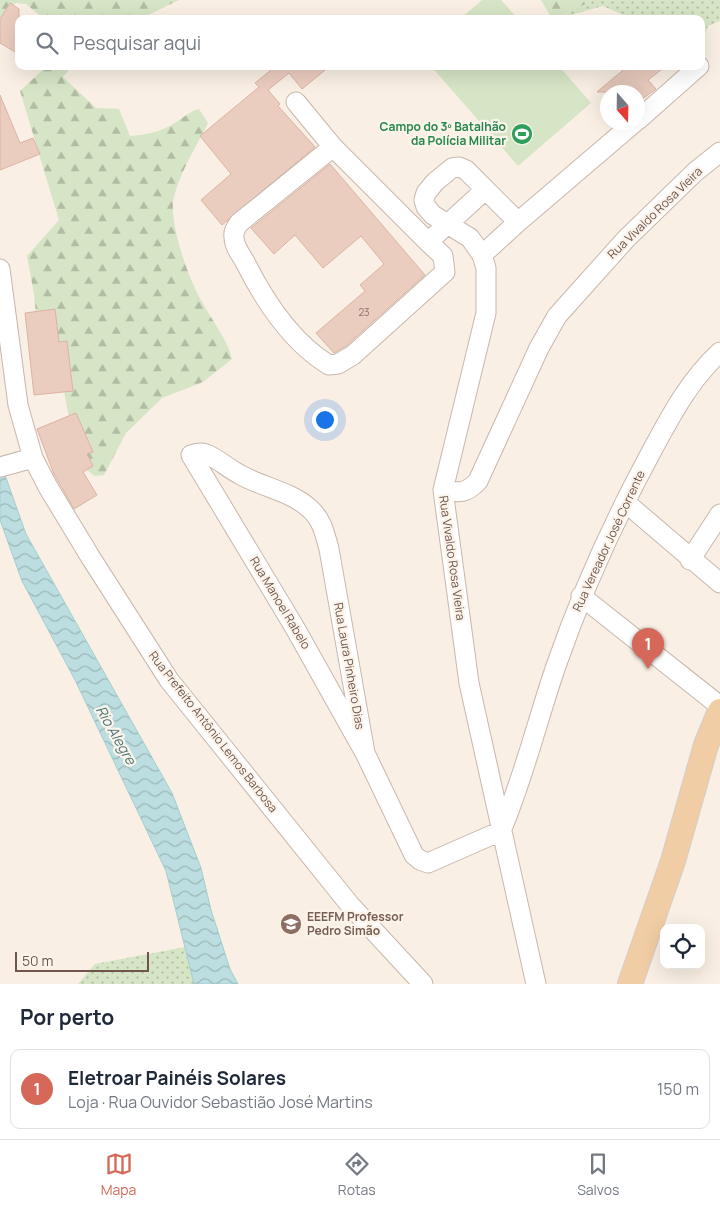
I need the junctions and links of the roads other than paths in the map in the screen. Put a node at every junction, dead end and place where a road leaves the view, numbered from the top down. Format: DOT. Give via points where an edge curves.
graph roads {
  1 [pos="694,70"];
  2 [pos="296,102"];
  3 [pos="645,113"];
  4 [pos="625,130"];
  5 [pos="333,147"];
  6 [pos="720,152"];
  7 [pos="485,190"];
  8 [pos="518,222"];
  9 [pos="447,226"];
  10 [pos="428,242"];
  11 [pos="482,255"];
  12 [pos="0,269"];
  13 [pos="719,353"];
  14 [pos="191,455"];
  15 [pos="33,458"];
  16 [pos="7,465"];
  17 [pos="443,490"];
  18 [pos="624,502"];
  19 [pos="720,514"];
  20 [pos="690,560"];
  21 [pos="720,583"];
  22 [pos="581,596"];
  23 [pos="720,706"];
  24 [pos="720,711"];
  25 [pos="365,754"];
  26 [pos="501,831"];
  27 [pos="423,984"];
  28 [pos="536,984"];
  29 [pos="630,984"];
  1 -- 3 [label="street"];
  2 -- 5 [label="street"];
  4 -- 8 [label="street"];
  5 -- 10 [label="street"];
  5 -- 10 [label="street" via="234,231 235,242 259,288 299,341 329,365 338,364 353,355 445,272 443,256"];
  6 -- 17 [label="street, Rua Vivaldo Rosa Vieira" via="626,239 563,309 539,348 478,481 462,493"];
  7 -- 8 [label="street"];
  7 -- 9 [label="street"];
  7 -- 9 [label="street" via="459,166 436,182 424,200 426,207"];
  8 -- 11 [label="street"];
  9 -- 10 [label="street"];
  9 -- 11 [label="street" via="470,238"];
  11 -- 17 [label="street" via="486,268 486,313"];
  12 -- 15 [label="street, Rua Prefeito Antônio Lemos Barbosa" via="18,405"];
  13 -- 18 [label="street, Rua Vereador José Corrente" via="695,380 672,415"];
  14 -- 25 [label="street, Rua Manoel Rabelo" via="295,628"];
  14 -- 25 [label="street, Rua Laura Pinheiro Dias" via="207,454 240,475 297,501 319,519 329,550"];
  15 -- 16 [label="street"];
  15 -- 27 [label="street, Rua Prefeito Antônio Lemos Barbosa" via="90,558 169,680 350,905"];
  17 -- 26 [label="street, Rua Vivaldo Rosa Vieira" via="469,683"];
  18 -- 20 [label="street"];
  18 -- 22 [label="street, Rua Vereador José Corrente"];
  19 -- 20 [label="street"];
  20 -- 21 [label="street"];
  22 -- 23 [label="street"];
  22 -- 26 [label="street, Rua Vereador José Corrente" via="516,796"];
  24 -- 29 [label="main road" via="706,745 673,861"];
  25 -- 26 [label="street, Rua Laura Pinheiro Dias" via="414,855 420,860 436,861"];
  26 -- 28 [label="street, Rua Vivaldo Rosa Vieira"];
}
